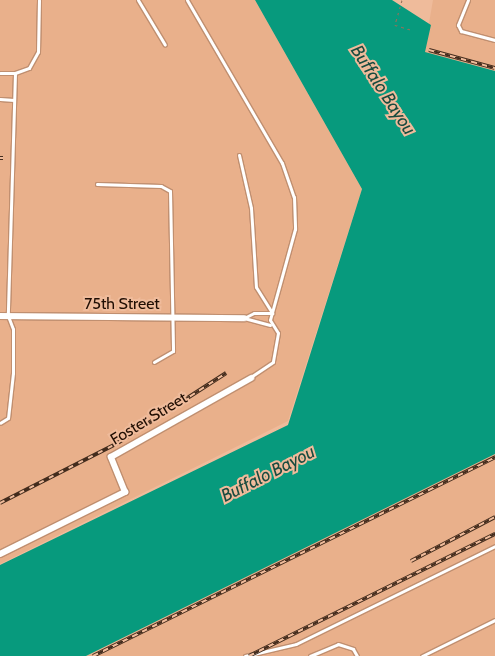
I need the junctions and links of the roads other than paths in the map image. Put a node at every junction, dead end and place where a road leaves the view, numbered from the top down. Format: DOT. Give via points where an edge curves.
graph roads {
  1 [pos="39,0"];
  2 [pos="138,0"];
  3 [pos="187,0"];
  4 [pos="468,0"];
  5 [pos="495,40"];
  6 [pos="165,45"];
  7 [pos="0,73"];
  8 [pos="15,73"];
  9 [pos="0,100"];
  10 [pos="14,100"];
  11 [pos="238,155"];
  12 [pos="97,184"];
  13 [pos="272,313"];
  14 [pos="0,316"];
  15 [pos="8,316"];
  16 [pos="174,318"];
  17 [pos="244,318"];
  18 [pos="270,325"];
  19 [pos="154,362"];
  20 [pos="250,378"];
  21 [pos="0,423"];
  22 [pos="495,546"];
  23 [pos="0,554"];
  24 [pos="495,620"];
  25 [pos="245,656"];
  26 [pos="310,656"];
  27 [pos="357,656"];
  28 [pos="422,656"];
  1 -- 8 [label="lane" via="38,52 29,68"];
  2 -- 6 [label="lane"];
  3 -- 13 [label="lane" via="282,164 294,197 295,229"];
  4 -- 5 [label="lane" via="458,25 461,31"];
  7 -- 8 [label="lane"];
  8 -- 10 [label="lane"];
  9 -- 10 [label="lane"];
  10 -- 15 [label="lane"];
  11 -- 13 [label="lane" via="251,208 254,279"];
  12 -- 16 [label="lane" via="162,186 170,191"];
  13 -- 17 [label="lane" via="254,313"];
  13 -- 18 [label="lane"];
  14 -- 15 [label="street, 75th Street"];
  15 -- 16 [label="street, 75th Street"];
  15 -- 21 [label="lane" via="14,329 13,373 8,418"];
  16 -- 17 [label="street, 75th Street"];
  16 -- 19 [label="lane" via="172,354"];
  17 -- 18 [label="lane"];
  18 -- 20 [label="lane" via="278,333 273,362"];
  20 -- 23 [label="street, Foster Street" via="111,457 125,492"];
  22 -- 25 [label="lane" via="296,644"];
  24 -- 28 [label="lane"];
  26 -- 27 [label="lane" via="338,644 353,649"];
}
